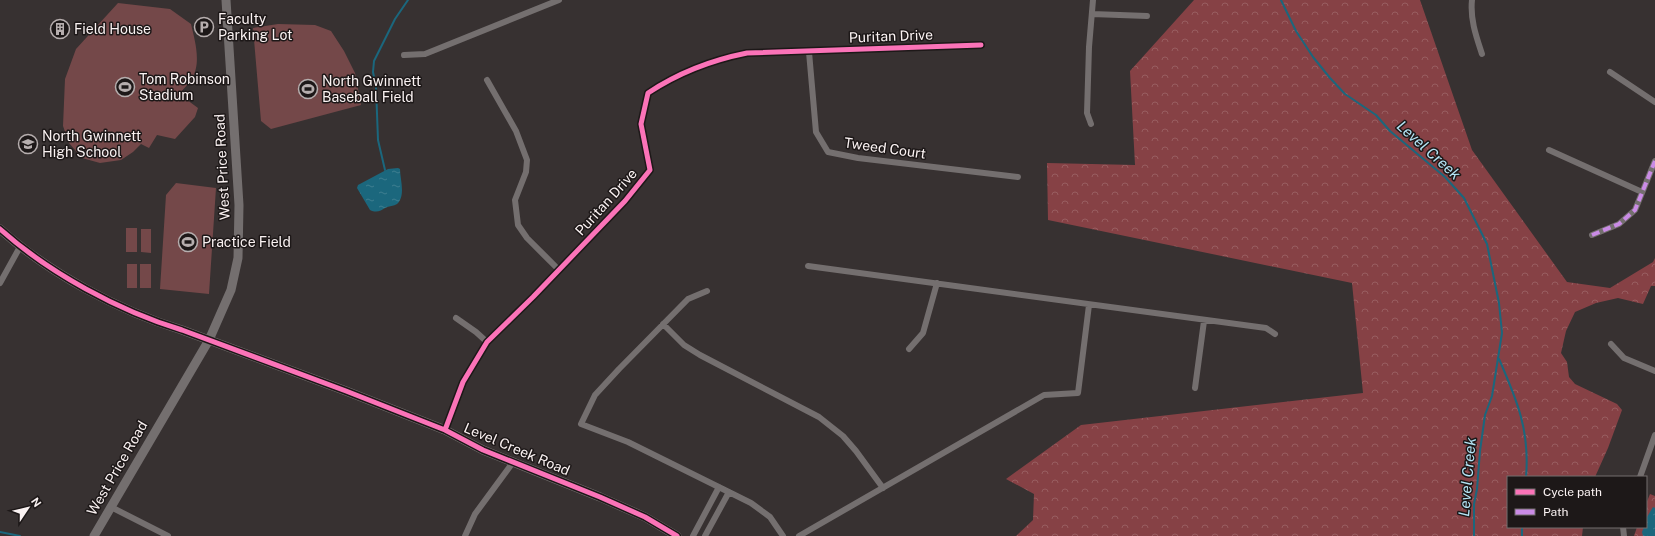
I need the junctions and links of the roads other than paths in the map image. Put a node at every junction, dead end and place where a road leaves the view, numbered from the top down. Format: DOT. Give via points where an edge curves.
graph roads {
  1 [pos="226,0"];
  2 [pos="540,0"];
  3 [pos="559,0"];
  4 [pos="1093,0"];
  5 [pos="1472,0"];
  6 [pos="543,7"];
  7 [pos="1092,14"];
  8 [pos="1147,16"];
  9 [pos="982,45"];
  10 [pos="809,52"];
  11 [pos="1482,54"];
  12 [pos="404,55"];
  13 [pos="1610,72"];
  14 [pos="488,80"];
  15 [pos="1655,102"];
  16 [pos="1091,124"];
  17 [pos="1548,150"];
  18 [pos="1655,161"];
  19 [pos="1018,177"];
  20 [pos="1642,192"];
  21 [pos="0,229"];
  22 [pos="1592,235"];
  23 [pos="21,245"];
  24 [pos="808,266"];
  25 [pos="560,270"];
  26 [pos="0,283"];
  27 [pos="937,283"];
  28 [pos="706,290"];
  29 [pos="1089,304"];
  30 [pos="456,318"];
  31 [pos="1204,321"];
  32 [pos="663,324"];
  33 [pos="1275,334"];
  34 [pos="209,340"];
  35 [pos="487,342"];
  36 [pos="1611,344"];
  37 [pos="909,349"];
  38 [pos="1655,370"];
  39 [pos="1195,388"];
  40 [pos="445,430"];
  41 [pos="1655,435"];
  42 [pos="514,461"];
  43 [pos="1640,476"];
  44 [pos="719,487"];
  45 [pos="883,488"];
  46 [pos="729,492"];
  47 [pos="111,507"];
  48 [pos="94,536"];
  49 [pos="168,536"];
  50 [pos="465,536"];
  51 [pos="677,536"];
  52 [pos="693,536"];
  53 [pos="704,536"];
  54 [pos="783,536"];
  55 [pos="799,536"];
  1 -- 34 [label="street, West Price Road" via="239,206 238,258 230,290"];
  2 -- 6 [label="street"];
  3 -- 6 [label="street"];
  4 -- 7 [label="street"];
  5 -- 11 [label="street" via="1474,30"];
  6 -- 12 [label="street" via="425,54"];
  7 -- 8 [label="street"];
  7 -- 16 [label="street" via="1087,113"];
  9 -- 10 [label="street, Puritan Drive"];
  10 -- 19 [label="street, Tweed Court" via="816,132 828,152 858,158"];
  10 -- 25 [label="street, Puritan Drive" via="747,53 722,58 667,80 648,93 641,124 650,170 625,201"];
  13 -- 15 [label="street"];
  14 -- 25 [label="street" via="516,131 527,160 526,172 515,200 518,225 527,238"];
  17 -- 20 [label="street"];
  18 -- 20 [label="street"];
  20 -- 22 [label="street" via="1635,210 1619,224"];
  21 -- 23 [label="street, Level Creek Road"];
  23 -- 26 [label="street"];
  23 -- 34 [label="street, Level Creek Road" via="87,290 120,307"];
  24 -- 27 [label="street"];
  25 -- 35 [label="street, Puritan Drive"];
  27 -- 29 [label="street"];
  27 -- 37 [label="street" via="923,333"];
  28 -- 32 [label="street" via="688,299"];
  29 -- 31 [label="street"];
  29 -- 45 [label="street" via="1078,393 1044,395"];
  30 -- 35 [label="street"];
  31 -- 33 [label="street" via="1266,328"];
  31 -- 39 [label="street"];
  32 -- 44 [label="street" via="595,395 581,424 628,442"];
  32 -- 45 [label="street" via="684,345 700,355 820,417 856,451"];
  34 -- 40 [label="street, Level Creek Road"];
  34 -- 47 [label="street, West Price Road"];
  35 -- 40 [label="street, Puritan Drive" via="463,382"];
  36 -- 38 [label="street" via="1624,358"];
  40 -- 42 [label="street, Level Creek Road" via="483,450"];
  41 -- 43 [label="street"];
  42 -- 50 [label="street" via="476,514"];
  42 -- 51 [label="street, Level Creek Road" via="632,511"];
  44 -- 46 [label="street"];
  44 -- 52 [label="street"];
  45 -- 55 [label="street"];
  46 -- 53 [label="street"];
  46 -- 54 [label="street" via="751,503 770,517"];
  47 -- 48 [label="street, West Price Road"];
  47 -- 49 [label="street"];
}
